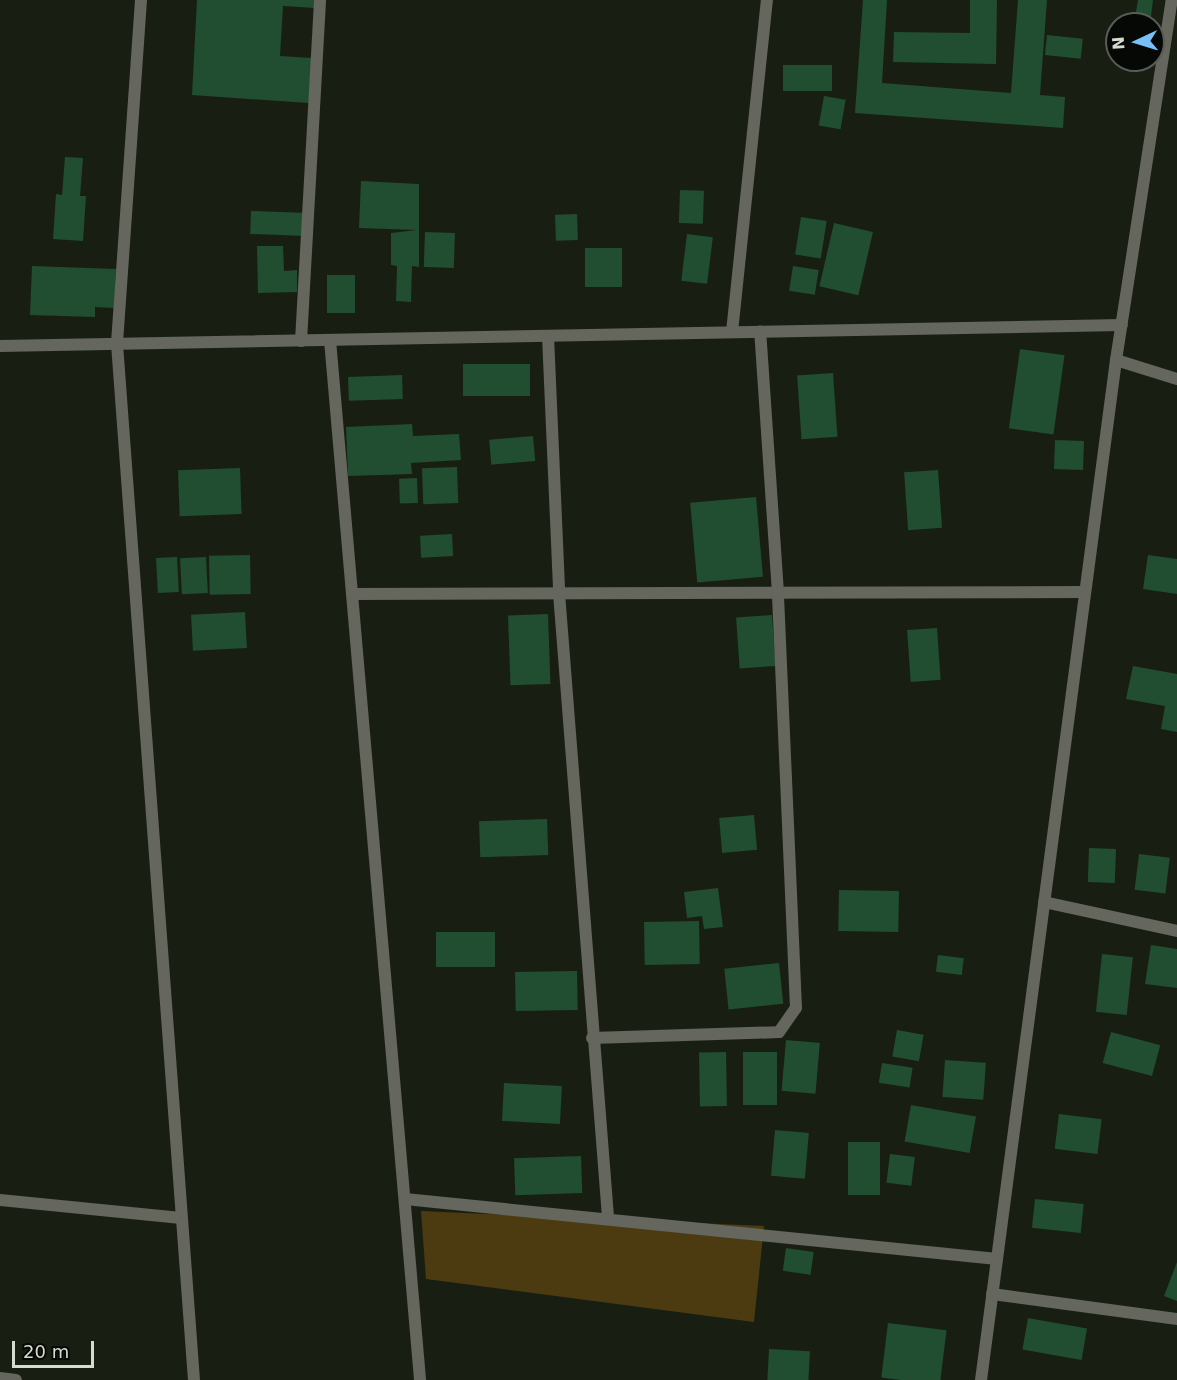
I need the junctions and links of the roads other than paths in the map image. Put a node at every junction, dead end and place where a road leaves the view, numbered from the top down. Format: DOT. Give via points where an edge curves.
graph roads {
  1 [pos="141,0"];
  2 [pos="320,0"];
  3 [pos="767,0"];
  4 [pos="1172,0"];
  5 [pos="1122,325"];
  6 [pos="732,332"];
  7 [pos="760,332"];
  8 [pos="548,336"];
  9 [pos="330,339"];
  10 [pos="301,341"];
  11 [pos="117,344"];
  12 [pos="0,346"];
  13 [pos="1116,360"];
  14 [pos="1177,380"];
  15 [pos="1085,592"];
  16 [pos="559,593"];
  17 [pos="778,593"];
  18 [pos="352,594"];
  19 [pos="1044,902"];
  20 [pos="1177,931"];
  21 [pos="592,1038"];
  22 [pos="405,1198"];
  23 [pos="0,1200"];
  24 [pos="608,1217"];
  25 [pos="181,1218"];
  26 [pos="997,1258"];
  27 [pos="992,1294"];
  28 [pos="1177,1319"];
  29 [pos="0,1378"];
  30 [pos="16,1380"];
  31 [pos="194,1380"];
  32 [pos="420,1380"];
  33 [pos="981,1380"];
  1 -- 11 [label="street"];
  2 -- 10 [label="street"];
  3 -- 6 [label="street"];
  4 -- 5 [label="street"];
  5 -- 7 [label="street"];
  5 -- 13 [label="street"];
  6 -- 7 [label="street"];
  6 -- 8 [label="street"];
  7 -- 17 [label="street"];
  8 -- 9 [label="street"];
  8 -- 16 [label="street"];
  9 -- 10 [label="street"];
  9 -- 18 [label="street"];
  10 -- 11 [label="street"];
  11 -- 12 [label="street"];
  11 -- 25 [label="street"];
  13 -- 14 [label="street"];
  13 -- 15 [label="street"];
  15 -- 17 [label="street"];
  15 -- 19 [label="street"];
  16 -- 17 [label="street"];
  16 -- 18 [label="street"];
  16 -- 21 [label="street"];
  17 -- 21 [label="street" via="796,1008 778,1032"];
  18 -- 22 [label="street"];
  19 -- 20 [label="street"];
  19 -- 26 [label="street"];
  21 -- 24 [label="street"];
  22 -- 24 [label="street"];
  22 -- 32 [label="street"];
  23 -- 25 [label="street"];
  24 -- 26 [label="street"];
  25 -- 31 [label="street"];
  26 -- 27 [label="street"];
  27 -- 28 [label="street"];
  27 -- 33 [label="street"];
  29 -- 30 [label="street"];
}
